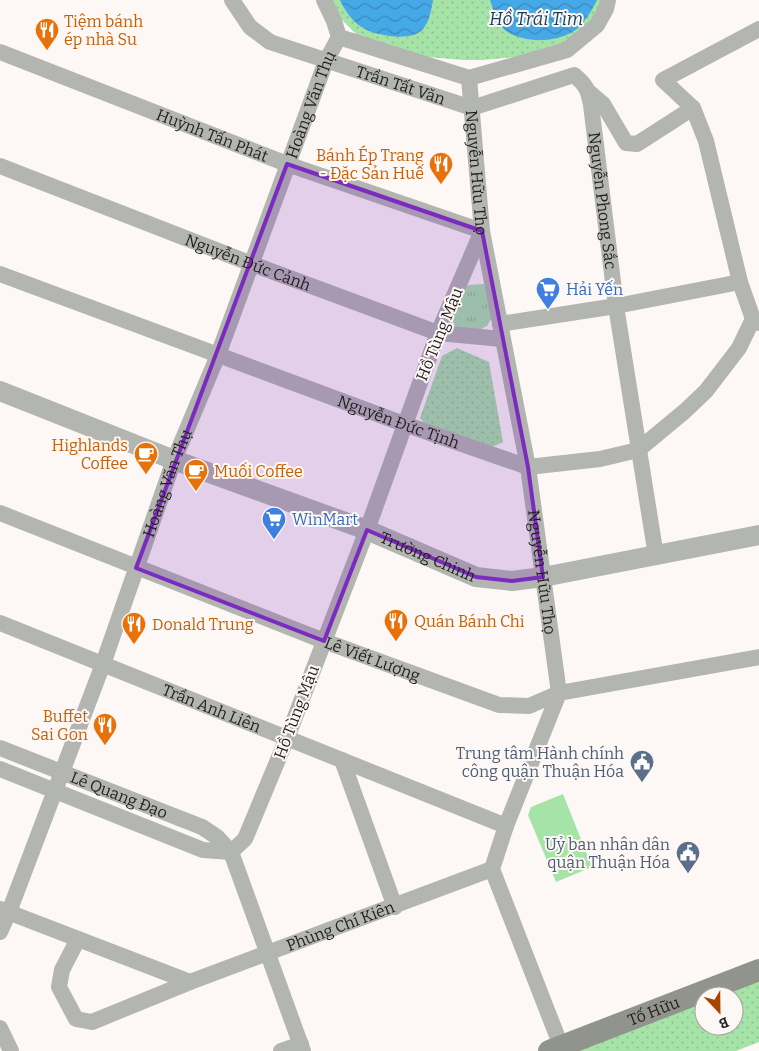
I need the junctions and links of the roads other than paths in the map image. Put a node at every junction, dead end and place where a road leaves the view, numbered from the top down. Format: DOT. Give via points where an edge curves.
graph roads {
  1 [pos="232,0"];
  2 [pos="324,0"];
  3 [pos="608,0"];
  4 [pos="759,29"];
  5 [pos="339,37"];
  6 [pos="567,50"];
  7 [pos="0,52"];
  8 [pos="326,61"];
  9 [pos="574,74"];
  10 [pos="470,78"];
  11 [pos="589,92"];
  12 [pos="472,108"];
  13 [pos="693,108"];
  14 [pos="287,164"];
  15 [pos="0,166"];
  16 [pos="482,231"];
  17 [pos="252,264"];
  18 [pos="0,274"];
  19 [pos="740,282"];
  20 [pos="616,306"];
  21 [pos="756,321"];
  22 [pos="501,332"];
  23 [pos="438,333"];
  24 [pos="218,355"];
  25 [pos="0,391"];
  26 [pos="404,424"];
  27 [pos="638,450"];
  28 [pos="174,460"];
  29 [pos="528,467"];
  30 [pos="0,513"];
  31 [pos="367,530"];
  32 [pos="759,536"];
  33 [pos="656,556"];
  34 [pos="136,568"];
  35 [pos="543,577"];
  36 [pos="0,623"];
  37 [pos="324,641"];
  38 [pos="759,657"];
  39 [pos="103,664"];
  40 [pos="559,692"];
  41 [pos="287,738"];
  42 [pos="0,748"];
  43 [pos="342,760"];
  44 [pos="0,769"];
  45 [pos="61,772"];
  46 [pos="55,790"];
  47 [pos="506,826"];
  48 [pos="231,852"];
  49 [pos="492,869"];
  50 [pos="395,907"];
  51 [pos="4,911"];
  52 [pos="0,932"];
  53 [pos="78,939"];
  54 [pos="268,954"];
  55 [pos="759,970"];
  56 [pos="190,982"];
  57 [pos="0,1028"];
  58 [pos="302,1047"];
  59 [pos="555,1049"];
  60 [pos="11,1051"];
  61 [pos="281,1051"];
  1 -- 8 [label="street, Trần Tất Văn" via="250,27 270,42"];
  2 -- 5 [label="street"];
  3 -- 6 [label="street" via="597,25"];
  4 -- 13 [label="street" via="663,80"];
  5 -- 8 [label="street, Hoàng Văn Thụ"];
  5 -- 10 [label="street"];
  6 -- 9 [label="street"];
  6 -- 10 [label="street"];
  7 -- 14 [label="street, Huỳnh Tấn Phát"];
  8 -- 12 [label="street, Trần Tất Văn"];
  8 -- 14 [label="street, Hoàng Văn Thụ"];
  9 -- 11 [label="street"];
  9 -- 12 [label="street"];
  10 -- 12 [label="street, Nguyễn Hữu Thọ"];
  11 -- 13 [label="street" via="603,104 626,143 637,144"];
  11 -- 20 [label="street, Nguyễn Phong Sắc"];
  12 -- 16 [label="street, Nguyễn Hữu Thọ"];
  13 -- 19 [label="street" via="706,141"];
  14 -- 16 [label="street, Huỳnh Tấn Phát"];
  14 -- 17 [label="street, Hoàng Văn Thụ"];
  15 -- 17 [label="street, Nguyễn Đức Cảnh"];
  16 -- 22 [label="street, Nguyễn Hữu Thọ"];
  16 -- 23 [label="street, Hồ Tùng Mậu"];
  17 -- 23 [label="street, Nguyễn Đức Cảnh"];
  17 -- 24 [label="street, Hoàng Văn Thụ"];
  18 -- 24 [label="street, Nguyễn Đức Tịnh"];
  19 -- 20 [label="street, Nguyễn Đức Cảnh"];
  19 -- 21 [label="street"];
  20 -- 22 [label="street, Nguyễn Đức Cảnh"];
  20 -- 27 [label="street, Nguyễn Phong Sắc"];
  21 -- 27 [label="street, Nguyễn Đức Tịnh" via="706,390"];
  22 -- 23 [label="street, Nguyễn Đức Cảnh"];
  22 -- 29 [label="street, Nguyễn Hữu Thọ"];
  23 -- 26 [label="street, Hồ Tùng Mậu"];
  24 -- 26 [label="street, Nguyễn Đức Tịnh"];
  24 -- 28 [label="street, Hoàng Văn Thụ"];
  25 -- 28 [label="street, Trường Chinh"];
  26 -- 29 [label="street, Nguyễn Đức Tịnh"];
  26 -- 31 [label="street, Hồ Tùng Mậu"];
  27 -- 29 [label="street, Nguyễn Đức Tịnh" via="600,459"];
  27 -- 33 [label="street, Nguyễn Phong Sắc"];
  28 -- 31 [label="street, Trường Chinh"];
  28 -- 34 [label="street, Hoàng Văn Thụ"];
  29 -- 35 [label="street, Nguyễn Hữu Thọ"];
  30 -- 34 [label="street, Lê Viết Lượng"];
  31 -- 35 [label="street, Trường Chinh" via="476,577 512,581"];
  31 -- 37 [label="street, Hồ Tùng Mậu"];
  32 -- 33 [label="street, Trường Chinh"];
  33 -- 35 [label="street, Trường Chinh"];
  34 -- 37 [label="street, Lê Viết Lượng"];
  34 -- 39 [label="street, Hoàng Văn Thụ"];
  35 -- 40 [label="street, Nguyễn Hữu Thọ"];
  36 -- 39 [label="street, Trần Anh Liên"];
  37 -- 40 [label="street, Lê Viết Lượng" via="499,705 529,706"];
  37 -- 41 [label="street, Hồ Tùng Mậu"];
  38 -- 40 [label="street, Lê Viết Lượng"];
  39 -- 41 [label="street, Trần Anh Liên"];
  39 -- 45 [label="street, Hoàng Văn Thụ"];
  40 -- 47 [label="street, Nguyễn Hữu Thọ"];
  41 -- 43 [label="street, Trần Anh Liên"];
  41 -- 48 [label="street, Hồ Tùng Mậu" via="245,839"];
  42 -- 45 [label="street, Lê Quang Đạo"];
  43 -- 47 [label="street, Trần Anh Liên"];
  43 -- 50 [label="street"];
  44 -- 46 [label="street, Lê Quang Đạo"];
  45 -- 46 [label="street, Hoàng Văn Thụ"];
  45 -- 48 [label="street, Lê Quang Đạo" via="202,827"];
  46 -- 48 [label="street, Lê Quang Đạo" via="203,850"];
  46 -- 51 [label="street, Hoàng Văn Thụ"];
  47 -- 49 [label="street, Nguyễn Hữu Thọ"];
  48 -- 54 [label="street, Lê Quang Đạo"];
  49 -- 50 [label="street, Phùng Chí Kiên"];
  49 -- 59 [label="street"];
  50 -- 54 [label="street, Phùng Chí Kiên"];
  51 -- 52 [label="street, Hoàng Văn Thụ"];
  51 -- 53 [label="street"];
  53 -- 56 [label="street"];
  53 -- 56 [label="street, Phùng Chí Kiên" via="62,970 59,987 76,1019 92,1022"];
  54 -- 56 [label="street, Phùng Chí Kiên"];
  54 -- 58 [label="street, Lê Quang Đạo"];
  55 -- 59 [label="main road, Tố Hữu"];
  57 -- 60 [label="street"];
  58 -- 61 [label="street"];
}
